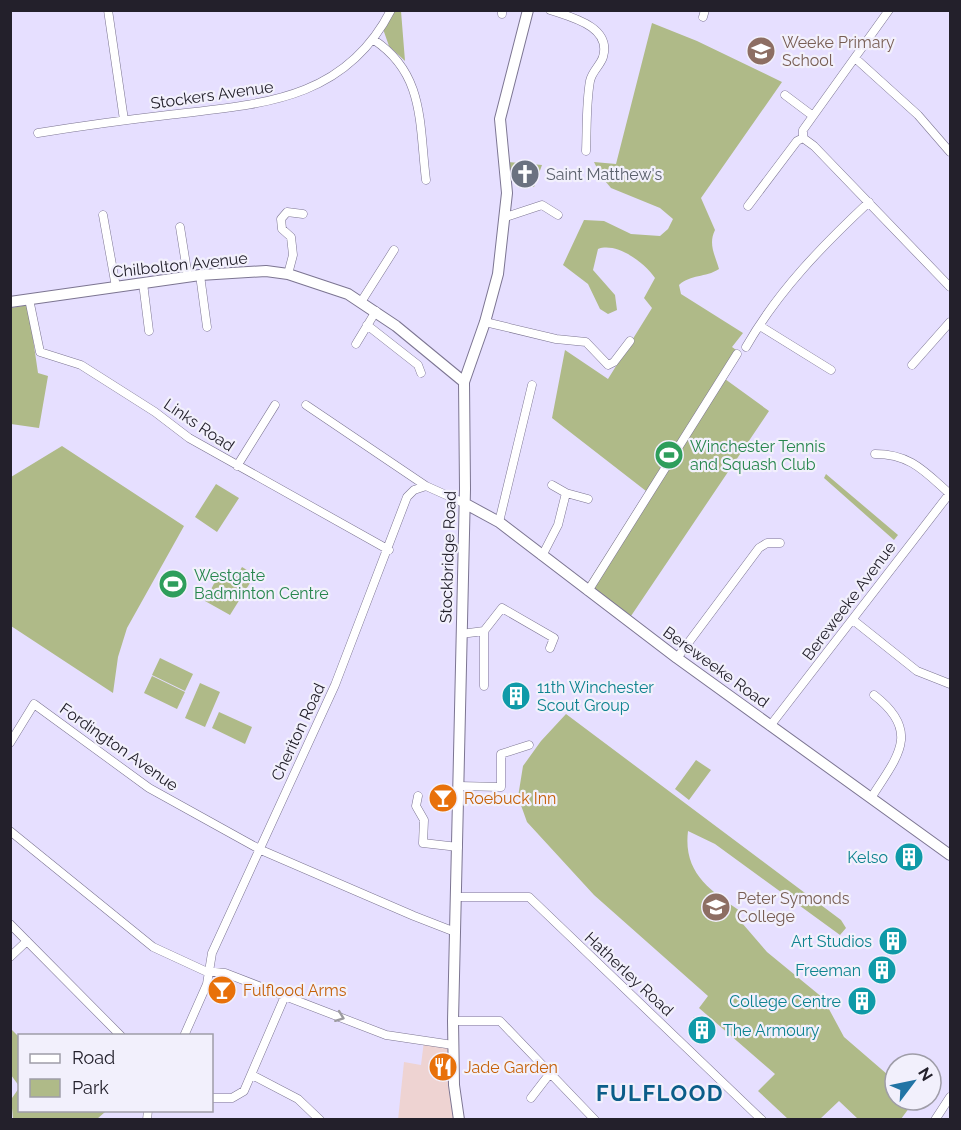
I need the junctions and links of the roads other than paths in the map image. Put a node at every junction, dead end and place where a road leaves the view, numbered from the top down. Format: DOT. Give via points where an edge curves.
graph roads {
  1 [pos="108,10"];
  2 [pos="391,10"];
  3 [pos="528,10"];
  4 [pos="550,10"];
  5 [pos="889,10"];
  6 [pos="374,40"];
  7 [pos="855,58"];
  8 [pos="785,95"];
  9 [pos="813,116"];
  10 [pos="124,120"];
  11 [pos="38,133"];
  12 [pos="803,138"];
  13 [pos="586,151"];
  14 [pos="951,152"];
  15 [pos="426,180"];
  16 [pos="869,202"];
  17 [pos="748,207"];
  18 [pos="303,214"];
  19 [pos="103,215"];
  20 [pos="558,215"];
  21 [pos="506,217"];
  22 [pos="180,227"];
  23 [pos="394,250"];
  24 [pos="288,274"];
  25 [pos="200,275"];
  26 [pos="188,277"];
  27 [pos="143,283"];
  28 [pos="116,286"];
  29 [pos="951,287"];
  30 [pos="29,299"];
  31 [pos="10,302"];
  32 [pos="361,302"];
  33 [pos="376,311"];
  34 [pos="485,322"];
  35 [pos="951,322"];
  36 [pos="368,325"];
  37 [pos="760,326"];
  38 [pos="207,327"];
  39 [pos="149,331"];
  40 [pos="630,342"];
  41 [pos="356,344"];
  42 [pos="746,347"];
  43 [pos="737,354"];
  44 [pos="912,365"];
  45 [pos="831,370"];
  46 [pos="421,373"];
  47 [pos="464,382"];
  48 [pos="532,385"];
  49 [pos="275,405"];
  50 [pos="306,405"];
  51 [pos="875,454"];
  52 [pos="237,466"];
  53 [pos="552,485"];
  54 [pos="426,486"];
  55 [pos="566,493"];
  56 [pos="950,494"];
  57 [pos="588,499"];
  58 [pos="464,503"];
  59 [pos="499,522"];
  60 [pos="780,543"];
  61 [pos="389,550"];
  62 [pos="542,556"];
  63 [pos="588,591"];
  64 [pos="853,620"];
  65 [pos="484,631"];
  66 [pos="461,634"];
  67 [pos="550,648"];
  68 [pos="677,657"];
  69 [pos="951,684"];
  70 [pos="484,686"];
  71 [pos="874,695"];
  72 [pos="770,726"];
  73 [pos="10,743"];
  74 [pos="529,745"];
  75 [pos="459,786"];
  76 [pos="418,796"];
  77 [pos="871,798"];
  78 [pos="10,831"];
  79 [pos="458,847"];
  80 [pos="261,850"];
  81 [pos="951,855"];
  82 [pos="458,897"];
  83 [pos="10,924"];
  84 [pos="456,930"];
  85 [pos="27,941"];
  86 [pos="10,957"];
  87 [pos="210,972"];
  88 [pos="285,996"];
  89 [pos="453,1021"];
  90 [pos="119,1034"];
  91 [pos="184,1034"];
  92 [pos="453,1045"];
  93 [pos="551,1072"];
  94 [pos="252,1074"];
  95 [pos="951,1097"];
  96 [pos="213,1098"];
  97 [pos="531,1098"];
  98 [pos="459,1118"];
  99 [pos="320,1119"];
  100 [pos="595,1119"];
  101 [pos="762,1119"];
  102 [pos="935,1119"];
  1 -- 10 [label="street"];
  2 -- 6 [label="street, Stockers Avenue"];
  3 -- 21 [label="main road, Stockbridge Road" via="500,119"];
  4 -- 13 [label="street" via="587,23 596,30 604,48 590,84"];
  5 -- 7 [label="street"];
  6 -- 10 [label="street, Stockers Avenue" via="340,72 280,100"];
  6 -- 15 [label="street" via="399,60 411,80"];
  7 -- 9 [label="street"];
  7 -- 14 [label="street" via="918,115"];
  8 -- 9 [label="street"];
  9 -- 12 [label="street" via="803,130"];
  10 -- 11 [label="street, Stockers Avenue"];
  12 -- 16 [label="street"];
  12 -- 17 [label="street"];
  16 -- 29 [label="street"];
  16 -- 37 [label="street" via="817,250 764,315"];
  18 -- 24 [label="street" via="287,212 281,219 282,229 291,237 293,255"];
  19 -- 28 [label="street"];
  20 -- 21 [label="street" via="542,205"];
  21 -- 34 [label="main road, Stockbridge Road" via="498,273"];
  22 -- 26 [label="street"];
  23 -- 32 [label="street"];
  24 -- 25 [label="main road, Chilbolton Avenue" via="266,271"];
  24 -- 32 [label="main road, Chilbolton Avenue"];
  25 -- 26 [label="main road, Chilbolton Avenue"];
  25 -- 38 [label="street"];
  26 -- 27 [label="main road, Chilbolton Avenue"];
  27 -- 28 [label="main road, Chilbolton Avenue"];
  27 -- 39 [label="street"];
  28 -- 30 [label="main road, Chilbolton Avenue"];
  30 -- 31 [label="main road, Chilbolton Avenue"];
  30 -- 52 [label="street, Links Road" via="40,352 81,365"];
  32 -- 33 [label="main road, Chilbolton Avenue"];
  33 -- 36 [label="street"];
  33 -- 47 [label="main road, Chilbolton Avenue"];
  34 -- 40 [label="street" via="586,342 608,365"];
  34 -- 47 [label="main road, Stockbridge Road"];
  35 -- 44 [label="street"];
  36 -- 41 [label="street"];
  36 -- 46 [label="street" via="418,365"];
  37 -- 42 [label="street"];
  37 -- 45 [label="street"];
  43 -- 63 [label="street"];
  47 -- 58 [label="main road, Stockbridge Road"];
  48 -- 59 [label="street"];
  49 -- 52 [label="street"];
  50 -- 54 [label="street"];
  51 -- 56 [label="street" via="916,463"];
  52 -- 61 [label="street, Links Road"];
  53 -- 55 [label="street"];
  54 -- 58 [label="street"];
  54 -- 61 [label="street, Cheriton Road" via="407,497"];
  55 -- 57 [label="street"];
  55 -- 62 [label="street" via="558,525"];
  56 -- 64 [label="street, Bereweeke Avenue"];
  58 -- 59 [label="main road, Bereweeke Road"];
  58 -- 66 [label="main road, Stockbridge Road"];
  59 -- 62 [label="main road, Bereweeke Road"];
  60 -- 68 [label="street" via="767,543 759,548"];
  61 -- 80 [label="street, Cheriton Road" via="335,685"];
  62 -- 63 [label="main road, Bereweeke Road"];
  63 -- 68 [label="main road, Bereweeke Road"];
  64 -- 69 [label="street" via="917,671"];
  64 -- 72 [label="street, Bereweeke Avenue"];
  65 -- 66 [label="street"];
  65 -- 67 [label="street" via="502,608 554,638"];
  65 -- 70 [label="street"];
  66 -- 75 [label="main road, Stockbridge Road"];
  68 -- 72 [label="main road, Bereweeke Road"];
  71 -- 77 [label="street" via="897,717 903,737 902,748"];
  72 -- 77 [label="main road, Bereweeke Road"];
  73 -- 80 [label="street, Fordington Avenue" via="34,704 149,788"];
  74 -- 75 [label="street" via="501,754 501,787"];
  75 -- 79 [label="main road, Stockbridge Road"];
  76 -- 79 [label="street" via="416,806 424,820 423,843"];
  77 -- 81 [label="main road, Bereweeke Road"];
  78 -- 87 [label="street" via="153,947"];
  79 -- 82 [label="main road, Stockbridge Road"];
  80 -- 84 [label="street"];
  80 -- 87 [label="street, Cheriton Road" via="212,953"];
  82 -- 84 [label="main road, Stockbridge Road"];
  82 -- 101 [label="street, Hatherley Road" via="529,897"];
  83 -- 85 [label="street"];
  84 -- 89 [label="main road, Stockbridge Road"];
  85 -- 86 [label="street"];
  85 -- 90 [label="street"];
  87 -- 88 [label="street" via="225,973"];
  87 -- 91 [label="street, Cheriton Road"];
  88 -- 92 [label="street, one-way" via="386,1035"];
  88 -- 94 [label="street"];
  89 -- 92 [label="main road, Stockbridge Road"];
  89 -- 93 [label="street" via="500,1021"];
  92 -- 98 [label="main road, Stockbridge Road"];
  93 -- 97 [label="street"];
  93 -- 100 [label="street"];
  94 -- 96 [label="street" via="239,1096"];
  94 -- 99 [label="street" via="298,1099"];
  95 -- 102 [label="street"];
}
